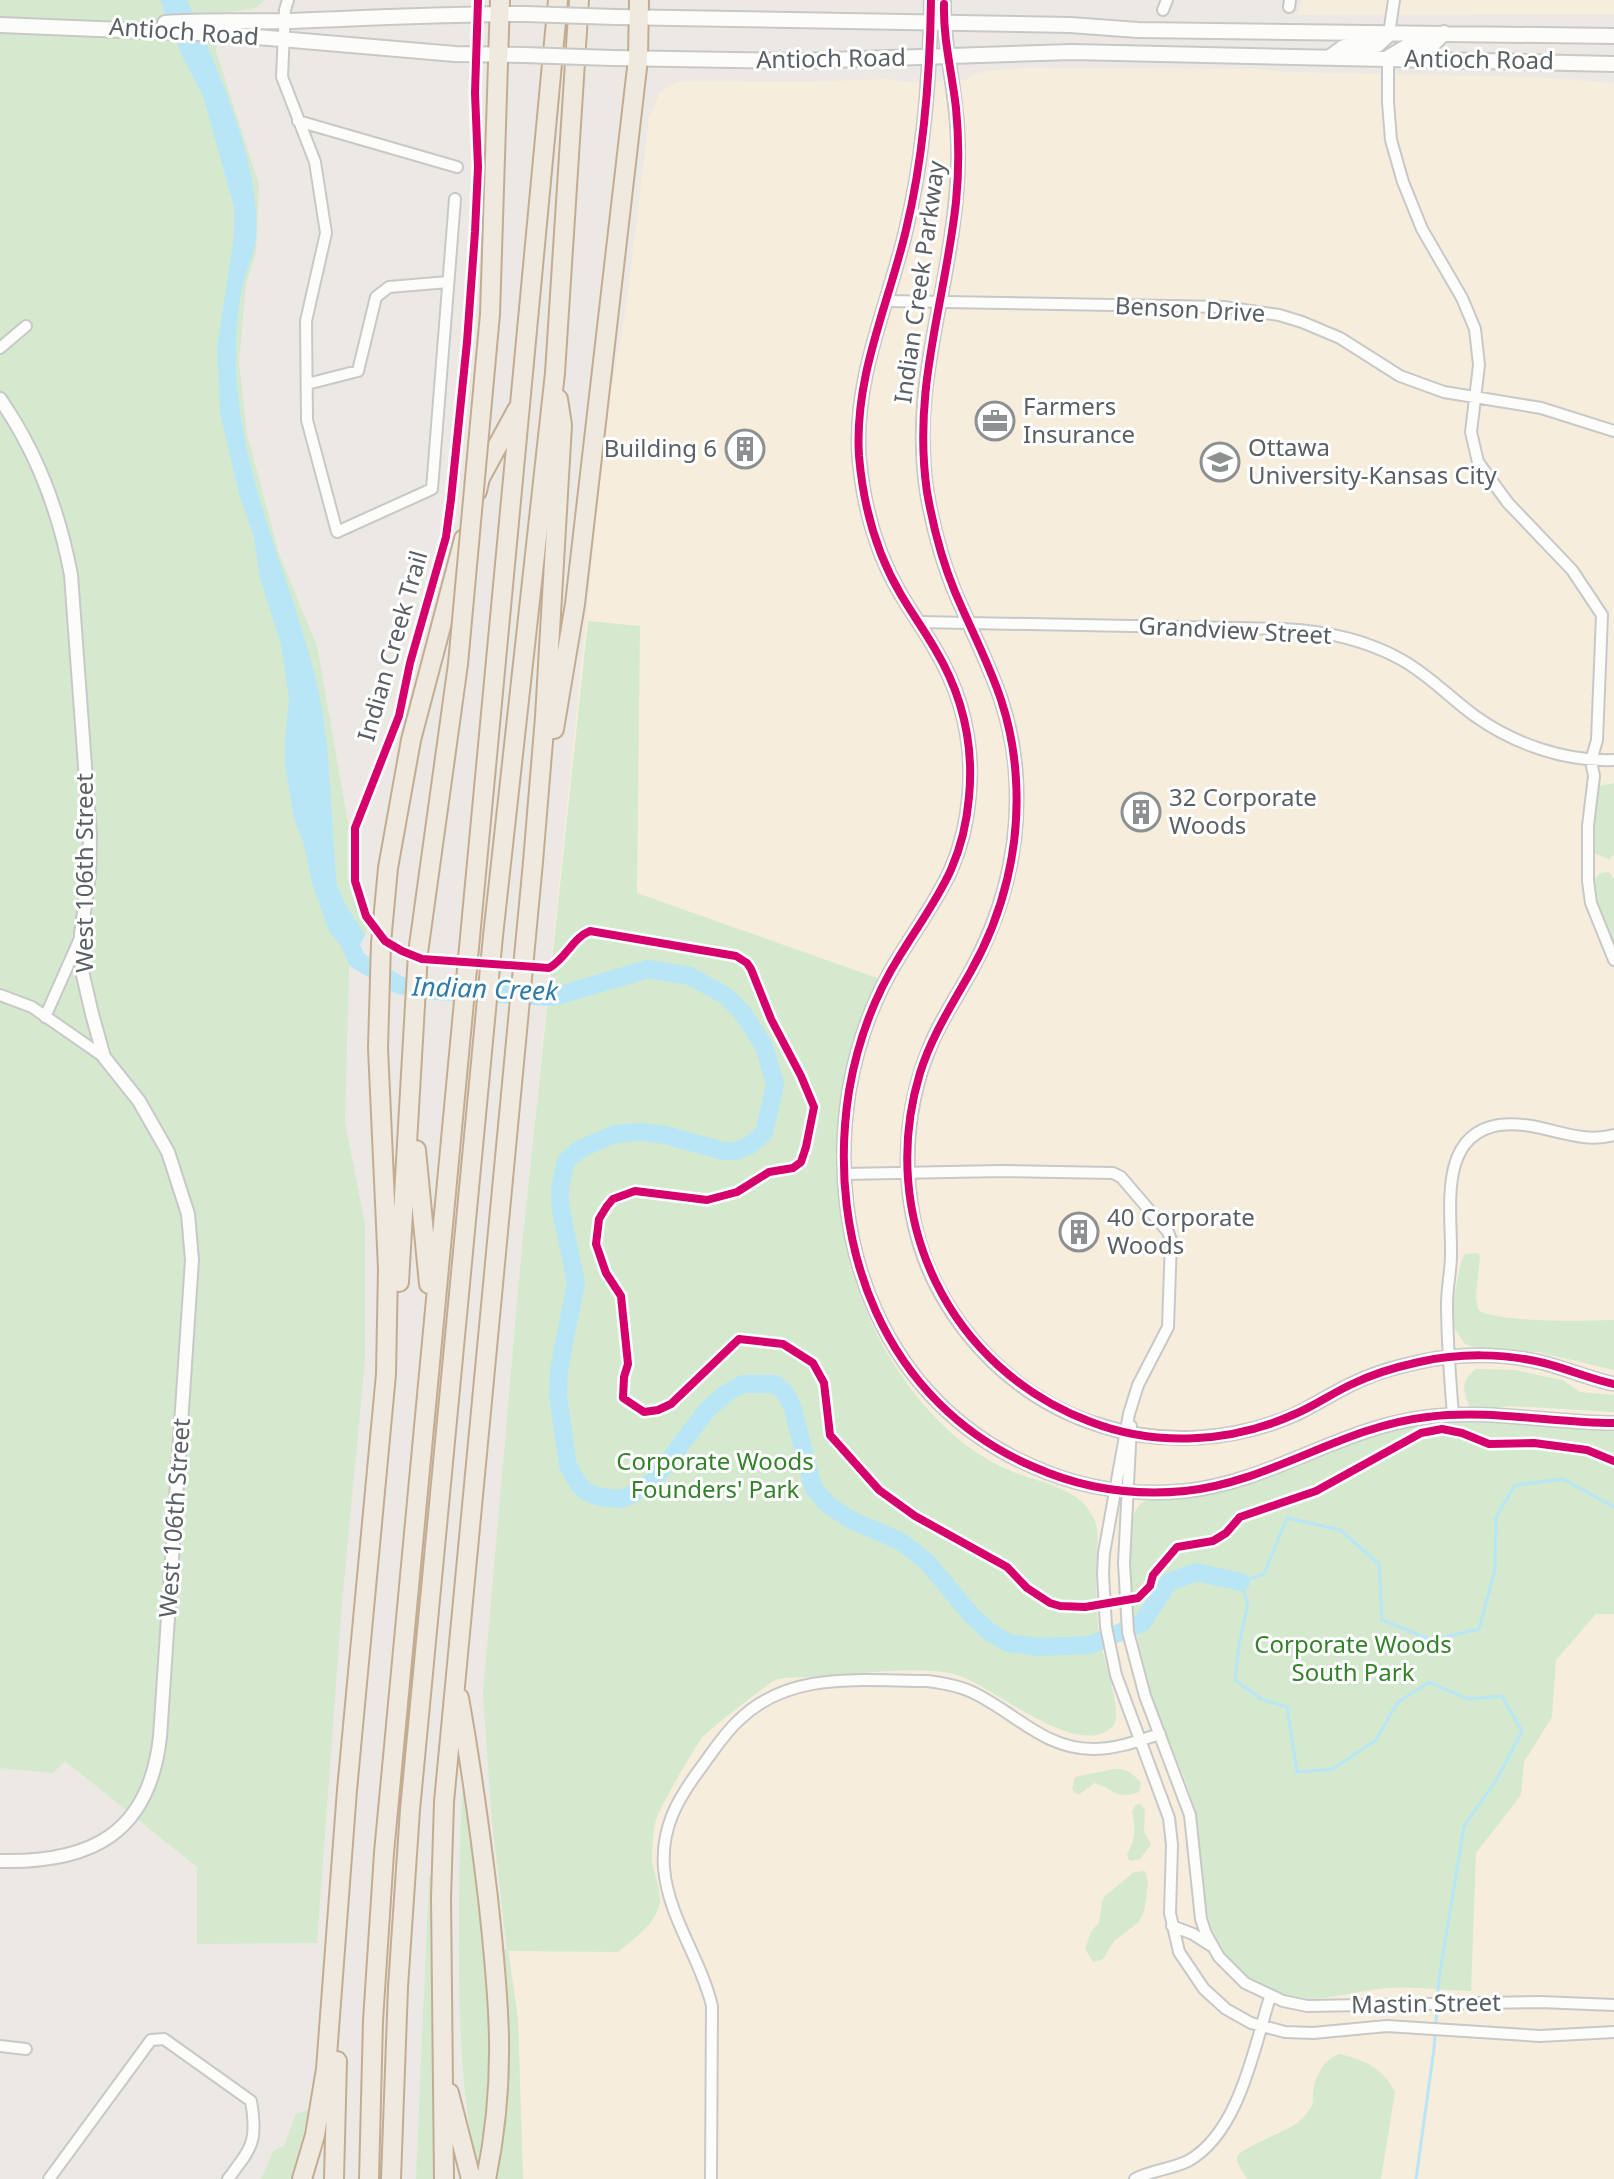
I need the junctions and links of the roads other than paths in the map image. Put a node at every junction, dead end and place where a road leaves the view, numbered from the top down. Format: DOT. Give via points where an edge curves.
graph roads {
  1 [pos="288,0"];
  2 [pos="558,0"];
  3 [pos="579,0"];
  4 [pos="931,0"];
  5 [pos="944,0"];
  6 [pos="1394,0"];
  7 [pos="499,7"];
  8 [pos="639,9"];
  9 [pos="285,21"];
  10 [pos="937,23"];
  11 [pos="0,25"];
  12 [pos="218,27"];
  13 [pos="1444,33"];
  14 [pos="1389,34"];
  15 [pos="1614,36"];
  16 [pos="284,39"];
  17 [pos="497,55"];
  18 [pos="948,56"];
  19 [pos="928,57"];
  20 [pos="1330,57"];
  21 [pos="1388,58"];
  22 [pos="638,59"];
  23 [pos="1614,64"];
  24 [pos="298,121"];
  25 [pos="457,167"];
  26 [pos="455,199"];
  27 [pos="448,282"];
  28 [pos="886,301"];
  29 [pos="939,302"];
  30 [pos="26,326"];
  31 [pos="0,348"];
  32 [pos="555,373"];
  33 [pos="307,384"];
  34 [pos="1476,398"];
  35 [pos="0,399"];
  36 [pos="522,400"];
  37 [pos="1614,431"];
  38 [pos="919,622"];
  39 [pos="969,622"];
  40 [pos="1614,760"];
  41 [pos="1591,761"];
  42 [pos="533,862"];
  43 [pos="81,934"];
  44 [pos="1614,960"];
  45 [pos="0,995"];
  46 [pos="45,1017"];
  47 [pos="104,1057"];
  48 [pos="412,1078"];
  49 [pos="1614,1135"];
  50 [pos="844,1174"];
  51 [pos="908,1174"];
  52 [pos="433,1323"];
  53 [pos="1449,1357"];
  54 [pos="386,1374"];
  55 [pos="1614,1384"];
  56 [pos="1453,1415"];
  57 [pos="1614,1423"];
  58 [pos="1128,1433"];
  59 [pos="1121,1490"];
  60 [pos="455,1677"];
  61 [pos="1160,1734"];
  62 [pos="1140,1740"];
  63 [pos="0,1861"];
  64 [pos="1172,1926"];
  65 [pos="1212,1946"];
  66 [pos="332,1987"];
  67 [pos="1270,1997"];
  68 [pos="1614,2005"];
  69 [pos="1261,2026"];
  70 [pos="1614,2032"];
  71 [pos="0,2046"];
  72 [pos="26,2049"];
  73 [pos="452,2124"];
  74 [pos="49,2179"];
  75 [pos="228,2179"];
  76 [pos="302,2179"];
  77 [pos="334,2179"];
  78 [pos="369,2179"];
  79 [pos="391,2179"];
  80 [pos="444,2179"];
  81 [pos="471,2179"];
  82 [pos="486,2179"];
  83 [pos="711,2179"];
  84 [pos="1135,2179"];
  1 -- 9 [label="street"];
  2 -- 36 [label="highway"];
  3 -- 32 [label="highway"];
  4 -- 10 [label="street"];
  5 -- 10 [label="street"];
  6 -- 14 [label="street"];
  7 -- 8 [label="main road, Antioch Road, bridge" via="526,14 615,17"];
  7 -- 9 [label="main road, Antioch Road"];
  7 -- 17 [label="highway"];
  8 -- 10 [label="main road, Antioch Road"];
  8 -- 22 [label="highway"];
  9 -- 12 [label="main road, Antioch Road"];
  9 -- 16 [label="street"];
  10 -- 14 [label="main road, Antioch Road"];
  10 -- 18 [label="street, Indian Creek Parkway"];
  10 -- 19 [label="street, Indian Creek Parkway"];
  11 -- 12 [label="main road, Antioch Road"];
  12 -- 16 [label="main road, Antioch Road"];
  13 -- 14 [label="main road, Antioch Road"];
  13 -- 15 [label="main road, Antioch Road"];
  13 -- 21 [label="main road" via="1432,45 1406,47"];
  14 -- 20 [label="main road" via="1377,45 1344,47"];
  16 -- 17 [label="main road, Antioch Road"];
  16 -- 24 [label="street" via="282,77"];
  17 -- 22 [label="main road, Antioch Road, bridge"];
  17 -- 48 [label="highway, bridge" via="490,314 458,664 418,953"];
  18 -- 19 [label="main road, Antioch Road"];
  18 -- 20 [label="main road, Antioch Road" via="1072,52"];
  18 -- 29 [label="street, Indian Creek Parkway" via="957,175"];
  19 -- 22 [label="main road, Antioch Road"];
  19 -- 28 [label="street, Indian Creek Parkway" via="915,191"];
  20 -- 21 [label="main road, Antioch Road"];
  21 -- 23 [label="main road, Antioch Road"];
  21 -- 34 [label="street" via="1391,140 1408,200 1475,329"];
  22 -- 42 [label="highway" via="575,604"];
  24 -- 25 [label="street"];
  24 -- 33 [label="street" via="315,162 326,233 306,321"];
  26 -- 27 [label="street"];
  27 -- 33 [label="street" via="389,287 376,297 358,371"];
  27 -- 33 [label="street" via="432,489 337,532 307,420"];
  28 -- 29 [label="street, Benson Drive"];
  28 -- 38 [label="street, Indian Creek Parkway" via="867,359 859,451 876,538"];
  29 -- 34 [label="street, Benson Drive" via="1224,307 1279,315 1325,331 1400,376"];
  29 -- 39 [label="street, Indian Creek Parkway" via="924,388 925,471 941,552"];
  30 -- 31 [label="street"];
  32 -- 42 [label="highway" via="562,425"];
  32 -- 79 [label="highway" via="493,936 407,1852"];
  34 -- 37 [label="street, Benson Drive" via="1541,408"];
  34 -- 41 [label="street" via="1471,432 1478,462 1508,503 1572,570 1602,615 1597,740"];
  35 -- 43 [label="street, West 106th Street" via="43,476 71,575 90,834"];
  36 -- 52 [label="highway"];
  36 -- 54 [label="highway" via="480,478 411,740 388,868 379,998"];
  38 -- 39 [label="street, Grandview Street"];
  38 -- 50 [label="street, Indian Creek Parkway" via="948,672 962,710 970,796 944,886 898,958 863,1035 849,1089"];
  39 -- 41 [label="street, Grandview Street" via="1332,634 1405,662 1499,731"];
  39 -- 51 [label="street, Indian Creek Parkway" via="1010,726 1015,835 994,921 920,1072"];
  40 -- 41 [label="street, Grandview Street"];
  41 -- 44 [label="street" via="1591,903"];
  42 -- 60 [label="highway"];
  43 -- 46 [label="street"];
  43 -- 47 [label="street, West 106th Street" via="82,971"];
  45 -- 46 [label="street"];
  46 -- 47 [label="street"];
  47 -- 63 [label="street, West 106th Street" via="139,1101 168,1152 188,1214 192,1260 160,1737 152,1781 135,1810 107,1838 56,1859"];
  48 -- 52 [label="highway"];
  48 -- 54 [label="highway" via="397,1339"];
  49 -- 53 [label="street" via="1589,1139 1500,1125 1468,1142 1448,1195"];
  50 -- 51 [label="street"];
  50 -- 59 [label="street, Indian Creek Parkway" via="851,1233 866,1291 891,1343 923,1386 958,1421 1017,1460 1062,1478"];
  51 -- 58 [label="street, Indian Creek Parkway" via="922,1249 942,1296 968,1335 1003,1372 1047,1402"];
  51 -- 58 [label="street" via="1113,1173 1168,1232 1168,1327 1138,1385"];
  52 -- 78 [label="highway" via="384,1853"];
  53 -- 55 [label="street, Indian Creek Parkway" via="1530,1360"];
  53 -- 56 [label="street"];
  53 -- 58 [label="street, Indian Creek Parkway" via="1371,1375 1299,1413 1257,1428 1202,1438"];
  54 -- 66 [label="highway"];
  56 -- 57 [label="street, Indian Creek Parkway"];
  56 -- 59 [label="street, Indian Creek Parkway" via="1371,1428 1229,1483 1182,1491"];
  58 -- 59 [label="street"];
  59 -- 61 [label="street" via="1128,1632"];
  59 -- 62 [label="street" via="1104,1553 1106,1627"];
  60 -- 73 [label="highway" via="442,1849 443,2072"];
  60 -- 82 [label="highway" via="474,1779 501,2021 499,2088"];
  61 -- 62 [label="street"];
  61 -- 65 [label="street" via="1190,1815 1198,1904"];
  62 -- 64 [label="street" via="1171,1832"];
  62 -- 83 [label="street" via="1098,1749 1067,1746 1037,1734 974,1693 943,1683 812,1682 771,1695 737,1721 679,1797 665,1838 668,1890 712,2006"];
  64 -- 65 [label="street"];
  64 -- 69 [label="street, Mastin Street" via="1179,1952 1204,1989 1226,2009"];
  65 -- 67 [label="street, Mastin Street" via="1237,1976"];
  66 -- 76 [label="highway" via="321,2105"];
  66 -- 77 [label="highway" via="338,2028"];
  67 -- 68 [label="street, Mastin Street" via="1307,2006"];
  67 -- 69 [label="street"];
  69 -- 70 [label="street, Mastin Street" via="1299,2034 1370,2027 1540,2036"];
  69 -- 84 [label="street" via="1220,2130 1187,2161"];
  71 -- 72 [label="street"];
  73 -- 80 [label="highway"];
  73 -- 81 [label="highway"];
  74 -- 75 [label="street" via="151,2040 164,2039 251,2101 256,2128 251,2149"];
}
